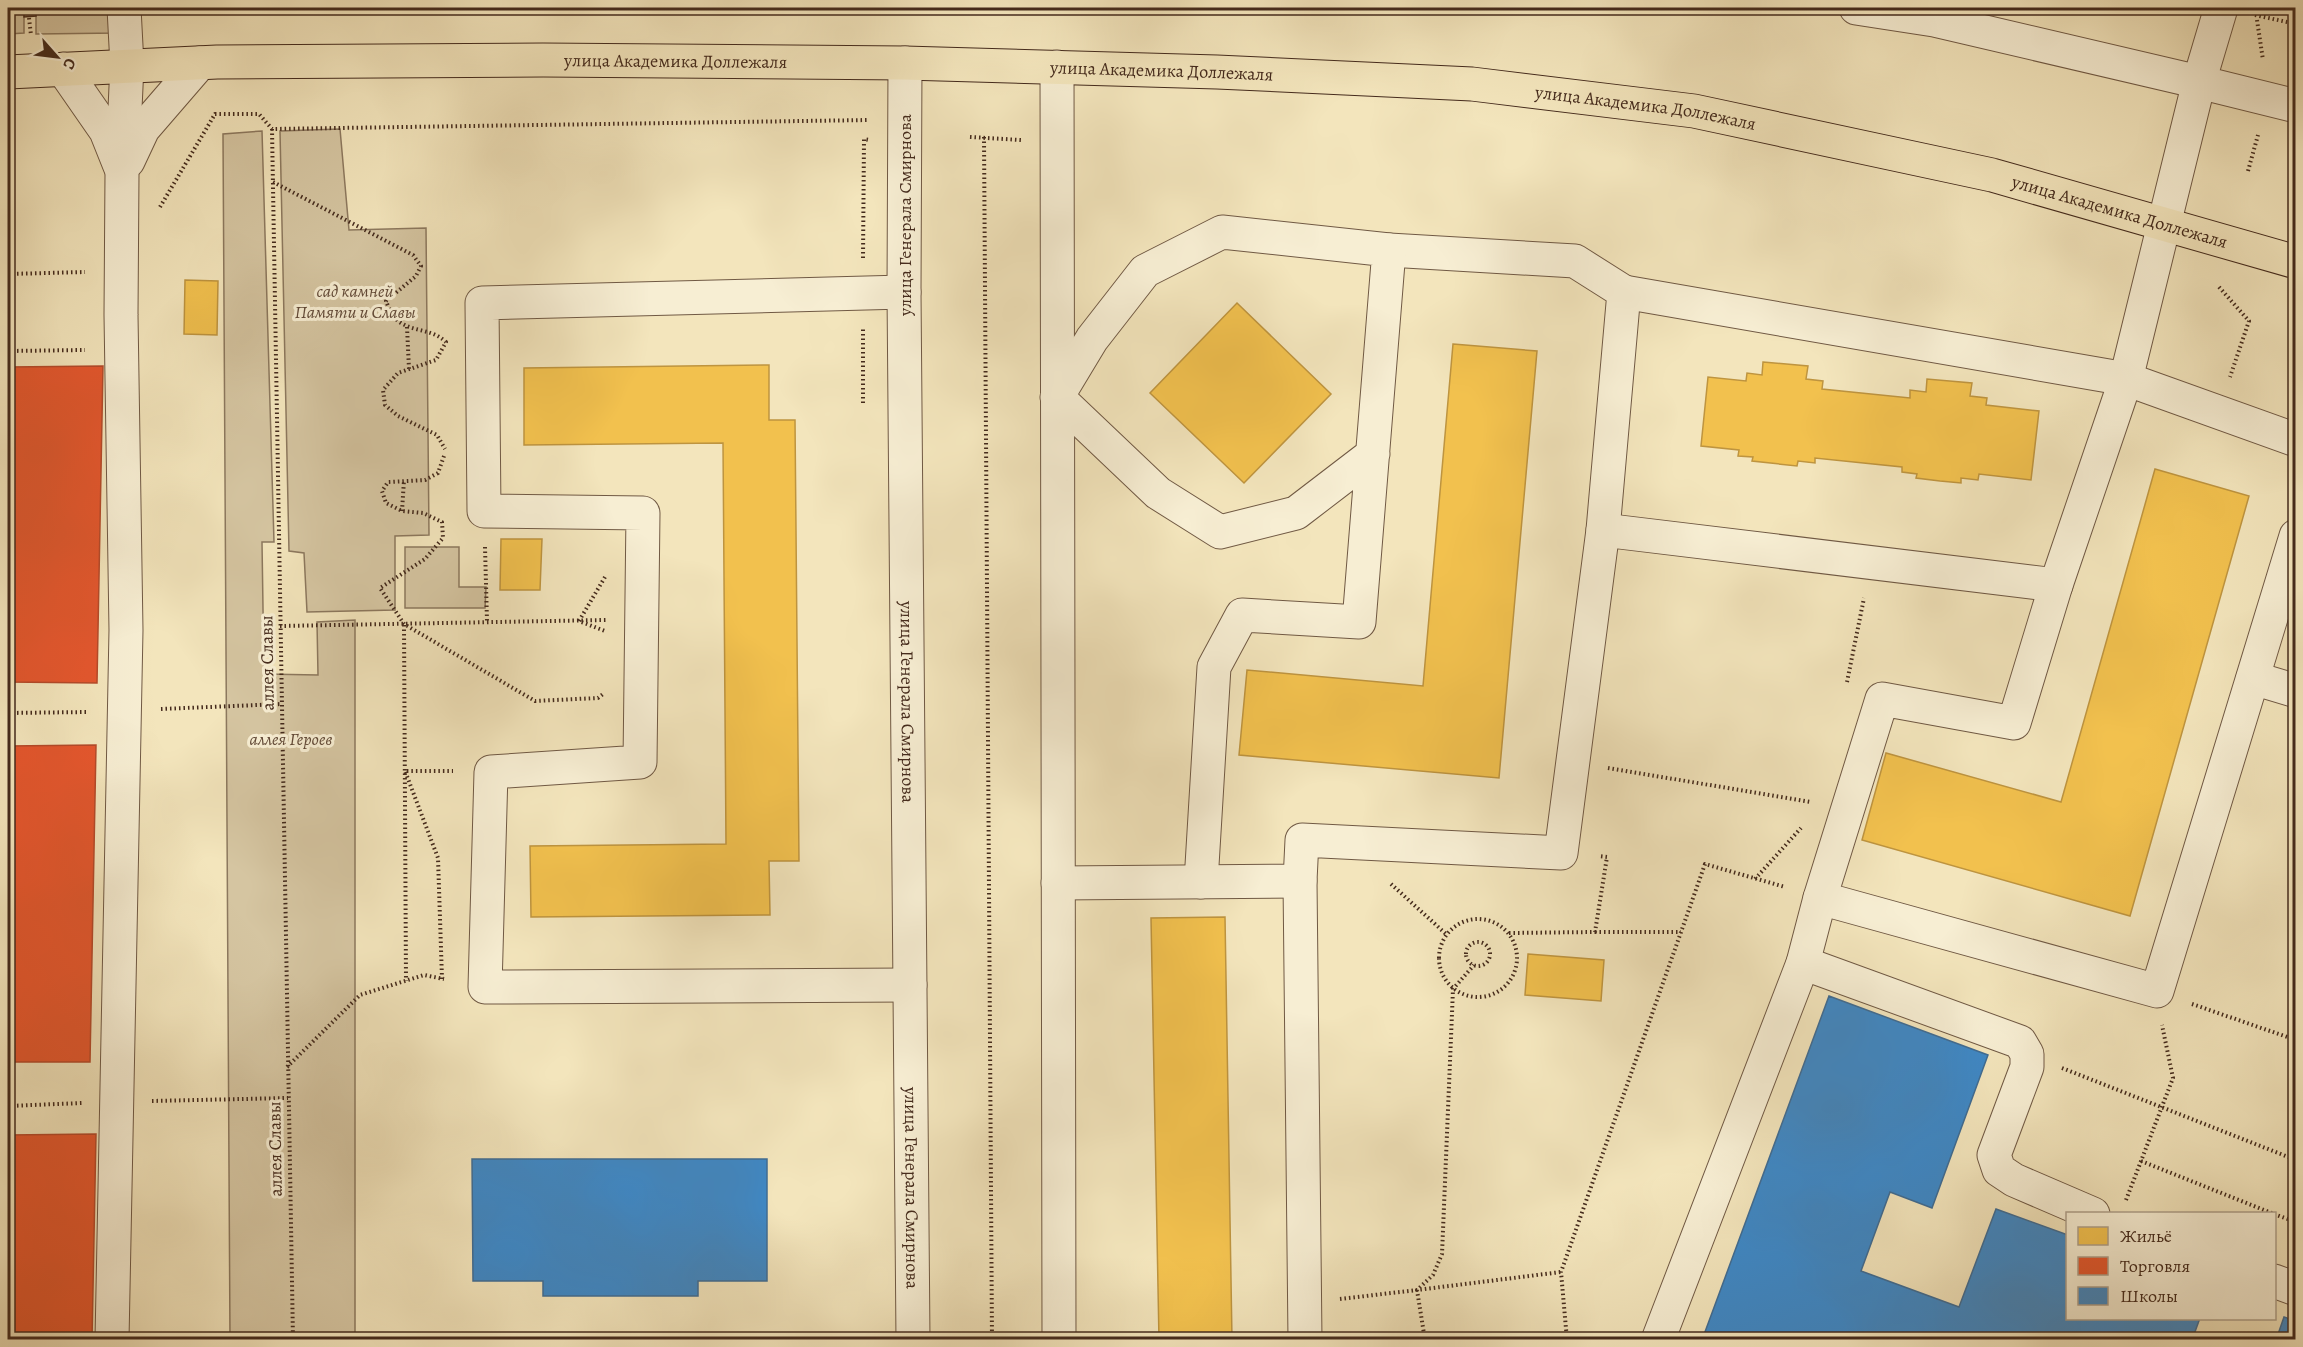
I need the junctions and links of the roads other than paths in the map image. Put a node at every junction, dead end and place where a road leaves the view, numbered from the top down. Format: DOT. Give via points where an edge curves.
graph roads {
  1 [pos="124,8"];
  2 [pos="1856,8"];
  3 [pos="2221,8"];
  4 [pos="200,63"];
  5 [pos="905,63"];
  6 [pos="127,65"];
  7 [pos="1057,67"];
  8 [pos="63,69"];
  9 [pos="8,72"];
  10 [pos="2199,82"];
  11 [pos="2295,106"];
  12 [pos="122,174"];
  13 [pos="2164,223"];
  14 [pos="1389,250"];
  15 [pos="2295,262"];
  16 [pos="904,292"];
  17 [pos="1624,292"];
  18 [pos="2126,379"];
  19 [pos="1057,397"];
  20 [pos="2295,440"];
  21 [pos="1373,454"];
  22 [pos="1602,530"];
  23 [pos="2295,536"];
  24 [pos="2056,585"];
  25 [pos="2253,678"];
  26 [pos="2295,691"];
  27 [pos="1300,881"];
  28 [pos="1201,882"];
  29 [pos="1058,883"];
  30 [pos="1820,898"];
  31 [pos="1803,963"];
  32 [pos="910,985"];
  33 [pos="2088,1212"];
  34 [pos="2276,1282"];
  35 [pos="2295,1289"];
  36 [pos="112,1340"];
  37 [pos="913,1340"];
  38 [pos="1059,1340"];
  39 [pos="1305,1340"];
  40 [pos="1658,1340"];
  1 -- 6 [label="street"];
  2 -- 10 [label="street" via="1934,20"];
  3 -- 10 [label="street"];
  4 -- 5 [label="main road, улица Академика Доллежаля"];
  4 -- 6 [label="main road, улица Академика Доллежаля"];
  4 -- 12 [label="street" via="142,129"];
  5 -- 7 [label="main road, улица Академика Доллежаля"];
  5 -- 16 [label="street, улица Генерала Смирнова"];
  6 -- 8 [label="main road, улица Академика Доллежаля"];
  6 -- 12 [label="street"];
  7 -- 13 [label="main road, улица Академика Доллежаля" via="1472,84 1694,111 1992,175"];
  7 -- 19 [label="street"];
  8 -- 9 [label="main road, улица Академика Доллежаля"];
  8 -- 12 [label="street" via="106,131"];
  10 -- 11 [label="street"];
  10 -- 13 [label="street"];
  12 -- 36 [label="street" via="126,630"];
  13 -- 15 [label="main road, улица Академика Доллежаля"];
  13 -- 18 [label="street"];
  14 -- 17 [label="street" via="1575,261"];
  14 -- 19 [label="street" via="1222,232 1145,271 1092,339"];
  14 -- 21 [label="street"];
  16 -- 32 [label="street, улица Генерала Смирнова"];
  16 -- 32 [label="street" via="482,303 484,511 643,513 640,762 491,772 485,987"];
  17 -- 18 [label="street"];
  17 -- 22 [label="street"];
  18 -- 20 [label="street"];
  18 -- 24 [label="street"];
  19 -- 21 [label="street" via="1158,493 1220,532 1296,513"];
  19 -- 29 [label="street"];
  21 -- 28 [label="street" via="1359,622 1242,615 1214,667"];
  22 -- 24 [label="street"];
  22 -- 27 [label="street" via="1561,853 1302,840"];
  23 -- 25 [label="street"];
  24 -- 30 [label="street" via="2014,723 1882,699"];
  25 -- 26 [label="street"];
  25 -- 30 [label="street" via="2157,992"];
  27 -- 28 [label="street"];
  27 -- 39 [label="street"];
  28 -- 29 [label="street"];
  29 -- 38 [label="street"];
  30 -- 31 [label="street"];
  31 -- 33 [label="street" via="2020,1042 2027,1054 2027,1067 1994,1155 1999,1170"];
  31 -- 40 [label="street"];
  32 -- 37 [label="street, улица Генерала Смирнова"];
  34 -- 35 [label="street"];
}
